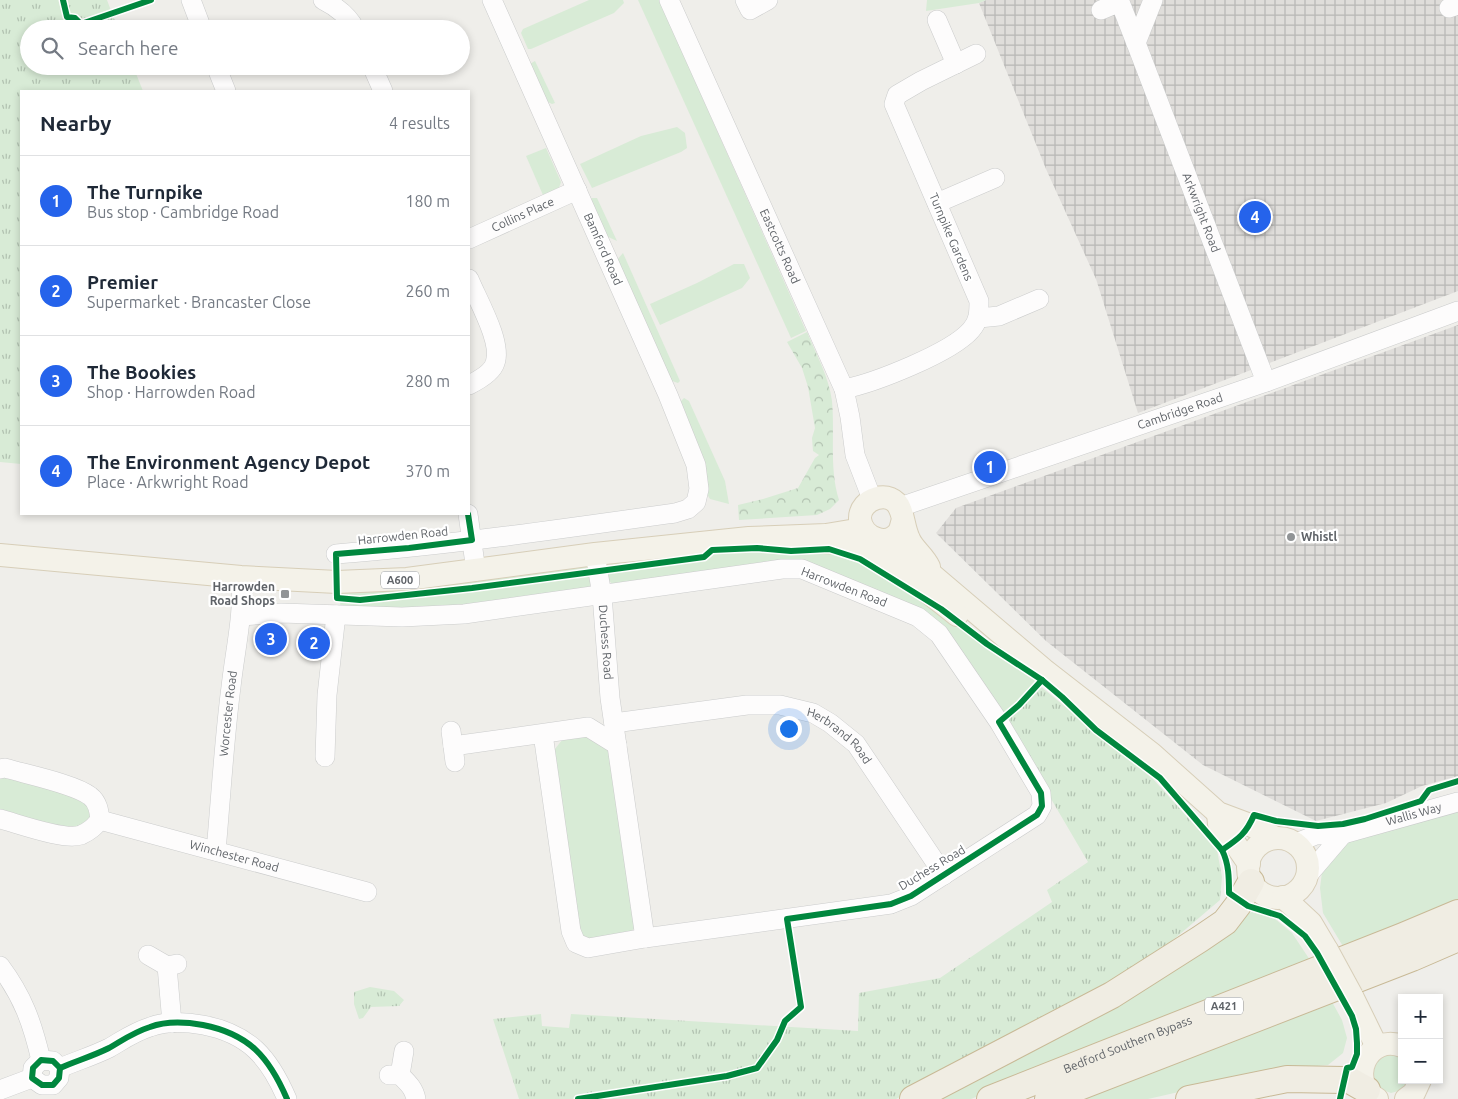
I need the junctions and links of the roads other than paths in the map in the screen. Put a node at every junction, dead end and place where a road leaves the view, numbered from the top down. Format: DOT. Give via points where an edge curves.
graph roads {
  1 [pos="191,0"];
  2 [pos="323,0"];
  3 [pos="492,0"];
  4 [pos="669,0"];
  5 [pos="746,0"];
  6 [pos="768,0"];
  7 [pos="1153,0"];
  8 [pos="1101,10"];
  9 [pos="199,20"];
  10 [pos="350,20"];
  11 [pos="937,20"];
  12 [pos="1136,43"];
  13 [pos="976,54"];
  14 [pos="956,64"];
  15 [pos="220,75"];
  16 [pos="376,75"];
  17 [pos="226,90"];
  18 [pos="383,90"];
  19 [pos="995,178"];
  20 [pos="577,190"];
  21 [pos="937,203"];
  22 [pos="470,239"];
  23 [pos="470,281"];
  24 [pos="1039,299"];
  25 [pos="1458,311"];
  26 [pos="979,318"];
  27 [pos="1266,382"];
  28 [pos="470,384"];
  29 [pos="844,389"];
  30 [pos="872,499"];
  31 [pos="696,502"];
  32 [pos="901,513"];
  33 [pos="468,515"];
  34 [pos="862,529"];
  35 [pos="798,537"];
  36 [pos="472,540"];
  37 [pos="884,540"];
  38 [pos="336,554"];
  39 [pos="595,554"];
  40 [pos="0,555"];
  41 [pos="476,571"];
  42 [pos="932,575"];
  43 [pos="241,577"];
  44 [pos="602,595"];
  45 [pos="336,615"];
  46 [pos="241,616"];
  47 [pos="1023,653"];
  48 [pos="610,698"];
  49 [pos="614,723"];
  50 [pos="588,727"];
  51 [pos="543,734"];
  52 [pos="617,745"];
  53 [pos="453,746"];
  54 [pos="325,757"];
  55 [pos="0,769"];
  56 [pos="1458,802"];
  57 [pos="1042,806"];
  58 [pos="1218,813"];
  59 [pos="0,819"];
  60 [pos="100,820"];
  61 [pos="1343,834"];
  62 [pos="1286,841"];
  63 [pos="216,851"];
  64 [pos="1250,873"];
  65 [pos="944,875"];
  66 [pos="1308,875"];
  67 [pos="367,892"];
  68 [pos="1284,898"];
  69 [pos="1458,912"];
  70 [pos="1311,923"];
  71 [pos="645,938"];
  72 [pos="1458,938"];
  73 [pos="148,955"];
  74 [pos="0,966"];
  75 [pos="172,1023"];
  76 [pos="1398,1045"];
  77 [pos="1378,1047"];
  78 [pos="404,1051"];
  79 [pos="41,1060"];
  80 [pos="32,1078"];
  81 [pos="57,1084"];
  82 [pos="1418,1084"];
  83 [pos="0,1090"];
  84 [pos="1364,1096"];
  85 [pos="287,1099"];
  86 [pos="416,1099"];
  87 [pos="913,1099"];
  88 [pos="990,1099"];
  89 [pos="1048,1099"];
  90 [pos="1189,1099"];
  91 [pos="1406,1099"];
  1 -- 9 [label="street"];
  2 -- 10 [label="street"];
  3 -- 20 [label="street, Bamford Road"];
  4 -- 29 [label="street, Eastcotts Road"];
  5 -- 6 [label="street" via="750,10"];
  7 -- 12 [label="street"];
  8 -- 12 [label="street, Arkwright Road" via="1120,2"];
  11 -- 14 [label="street"];
  12 -- 27 [label="street, Arkwright Road"];
  13 -- 14 [label="street, Turnpike Gardens"];
  14 -- 21 [label="street, Turnpike Gardens" via="898,95 894,104"];
  15 -- 17 [label="street"];
  16 -- 18 [label="street"];
  19 -- 21 [label="street"];
  20 -- 22 [label="street, Collins Place"];
  20 -- 31 [label="street, Bamford Road" via="696,465 699,489"];
  21 -- 26 [label="street, Turnpike Gardens" via="979,301"];
  23 -- 28 [label="street" via="493,334 497,352 495,364"];
  24 -- 26 [label="street" via="999,316"];
  25 -- 27 [label="street, Cambridge Road"];
  26 -- 29 [label="street" via="956,343 864,385"];
  27 -- 32 [label="street, Cambridge Road"];
  29 -- 30 [label="street, Eastcotts Road" via="854,455"];
  30 -- 32 [label="main road" via="893,500"];
  30 -- 34 [label="main road" via="864,506 860,518"];
  31 -- 36 [label="street, Harrowden Road" via="675,513"];
  32 -- 37 [label="main road" via="900,530"];
  32 -- 42 [label="main road" via="909,539 928,563"];
  33 -- 36 [label="street"];
  34 -- 35 [label="main road, A600"];
  34 -- 37 [label="main road, A600" via="872,538"];
  35 -- 39 [label="main road, A600" via="750,538"];
  35 -- 47 [label="main road, A600" via="811,542 840,543 870,554 927,592 1001,649"];
  36 -- 38 [label="street, Harrowden Road"];
  36 -- 41 [label="street"];
  37 -- 42 [label="main road, A600" via="911,563"];
  39 -- 41 [label="main road, A600"];
  39 -- 44 [label="street, Duchess Road"];
  40 -- 43 [label="main road, A600"];
  41 -- 43 [label="main road, A600" via="407,579 337,582"];
  42 -- 47 [label="main road, A600"];
  43 -- 46 [label="street, Worcester Road"];
  44 -- 45 [label="street, Harrowden Road" via="464,614 402,617"];
  44 -- 48 [label="street, Duchess Road"];
  44 -- 57 [label="street, Harrowden Road" via="782,569 802,569 918,617 939,634 999,722 1041,793"];
  45 -- 46 [label="street, Harrowden Road" via="281,613"];
  45 -- 54 [label="street" via="327,695"];
  46 -- 63 [label="street, Worcester Road" via="230,688"];
  47 -- 58 [label="main road, A600" via="1152,754"];
  48 -- 49 [label="street, Duchess Road"];
  48 -- 50 [label="street"];
  49 -- 52 [label="street, Duchess Road"];
  49 -- 65 [label="street, Herbrand Road" via="747,705 780,705 813,713 856,744"];
  50 -- 51 [label="street"];
  50 -- 52 [label="street"];
  51 -- 53 [label="street"];
  51 -- 71 [label="street, Duchess Road" via="571,931 576,943 588,948"];
  52 -- 71 [label="street, Duchess Road"];
  55 -- 60 [label="street" via="80,789 92,796 99,809"];
  56 -- 61 [label="street, Wallis Way"];
  57 -- 65 [label="street, Duchess Road" via="1036,815"];
  58 -- 62 [label="main road, A600"];
  58 -- 64 [label="main road" via="1219,824 1234,842"];
  59 -- 60 [label="street" via="67,836 80,835"];
  60 -- 63 [label="street, Winchester Road"];
  61 -- 62 [label="street, Wallis Way"];
  61 -- 66 [label="street"];
  62 -- 64 [label="main road" via="1263,843 1258,847"];
  62 -- 66 [label="main road" via="1304,850"];
  63 -- 67 [label="street, Winchester Road"];
  64 -- 68 [label="main road" via="1256,890 1274,898"];
  64 -- 87 [label="highway" via="1238,905 1225,922 1200,939 1112,995"];
  65 -- 71 [label="street, Duchess Road" via="911,896 891,904"];
  66 -- 68 [label="main road" via="1305,883"];
  66 -- 70 [label="main road"];
  68 -- 70 [label="main road"];
  69 -- 88 [label="highway, Bedford Southern Bypass / A421"];
  70 -- 77 [label="main road, bridge"];
  72 -- 89 [label="highway, Bedford Southern Bypass / A421"];
  73 -- 75 [label="street" via="172,965"];
  74 -- 79 [label="street" via="27,1011"];
  75 -- 81 [label="street" via="133,1033"];
  75 -- 85 [label="street" via="221,1029 242,1039 269,1063"];
  76 -- 77 [label="main road"];
  77 -- 84 [label="main road" via="1364,1061"];
  78 -- 86 [label="street" via="394,1075 410,1084"];
  79 -- 80 [label="street" via="33,1068"];
  79 -- 81 [label="street" via="53,1061"];
  80 -- 81 [label="street" via="42,1085"];
  80 -- 83 [label="street"];
  82 -- 91 [label="main road"];
  84 -- 90 [label="highway" via="1351,1081 1287,1079"];
}
